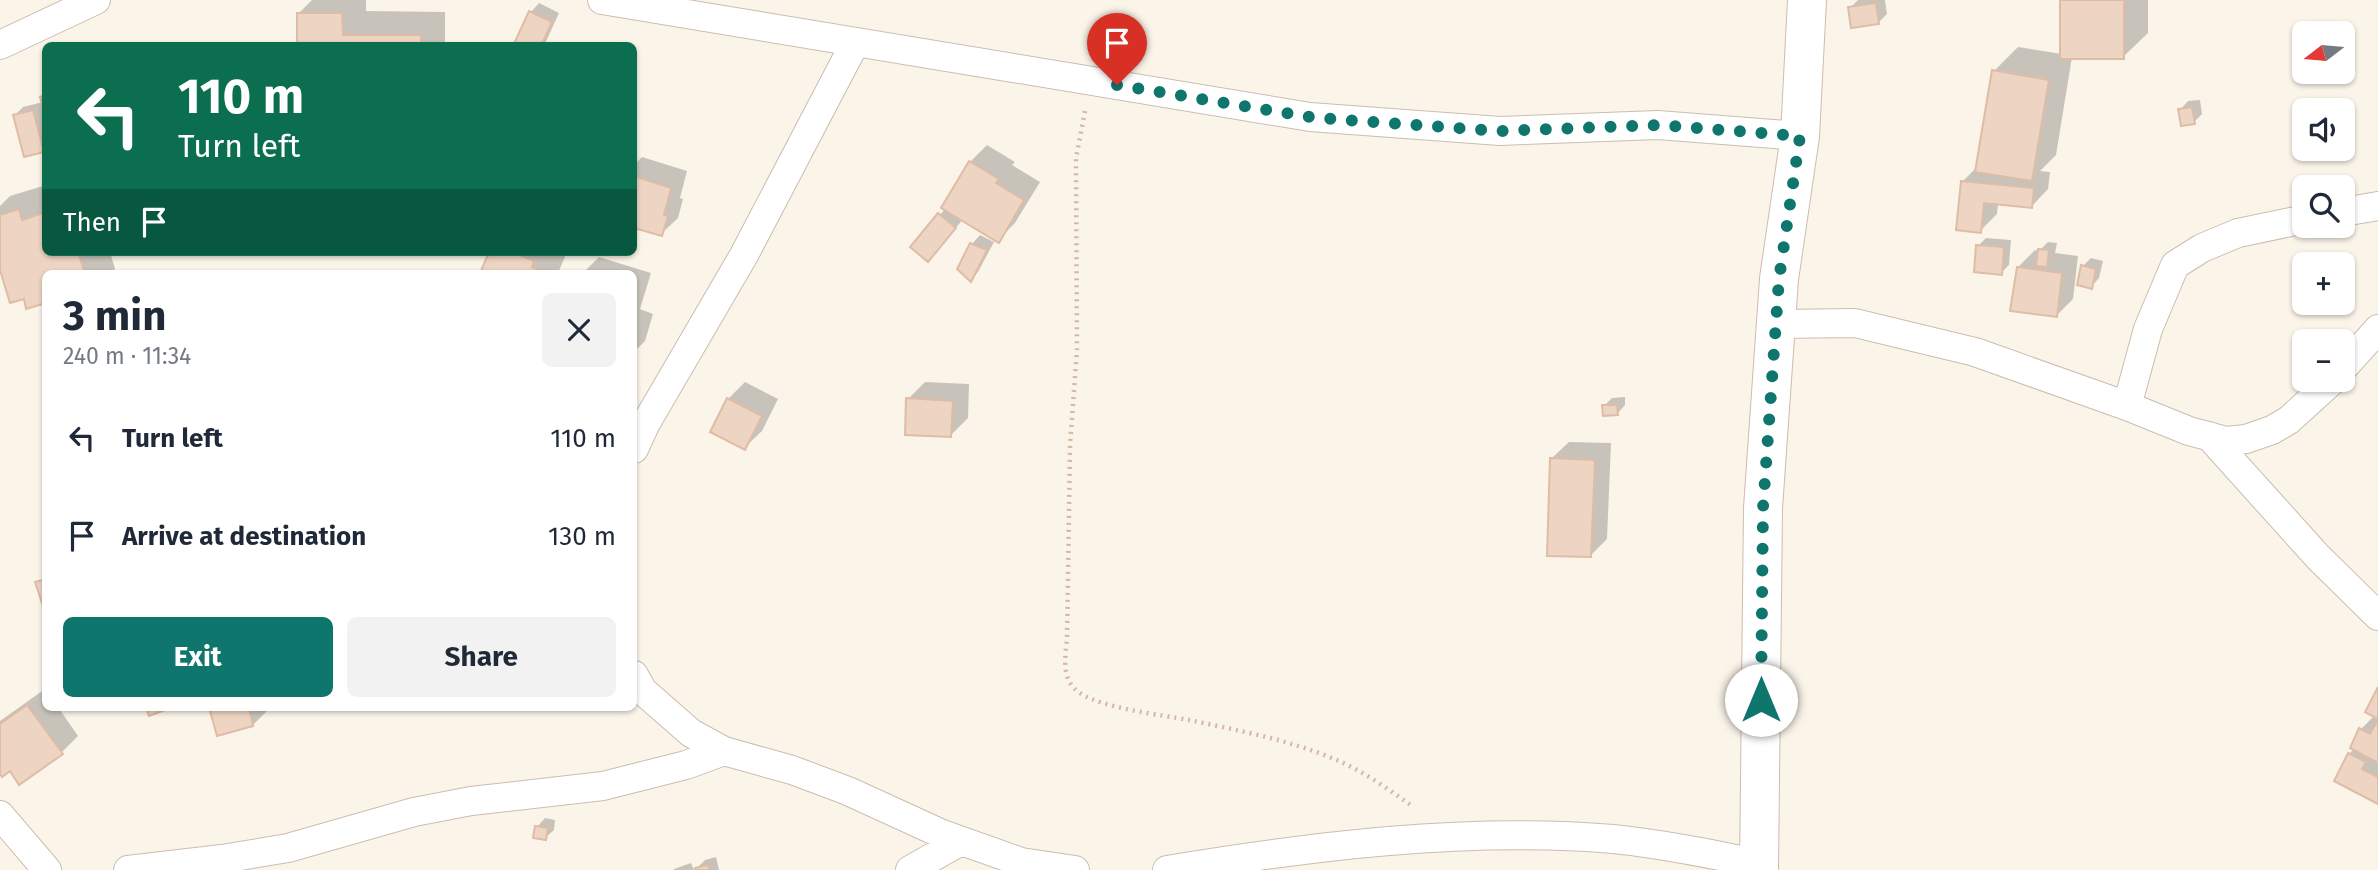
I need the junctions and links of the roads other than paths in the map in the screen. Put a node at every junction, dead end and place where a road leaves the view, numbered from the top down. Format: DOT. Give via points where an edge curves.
graph roads {
  1 [pos="96,0"];
  2 [pos="602,0"];
  3 [pos="1807,0"];
  4 [pos="855,43"];
  5 [pos="0,45"];
  6 [pos="1800,136"];
  7 [pos="2378,206"];
  8 [pos="2355,210"];
  9 [pos="2292,222"];
  10 [pos="1776,324"];
  11 [pos="2378,329"];
  12 [pos="2355,355"];
  13 [pos="2320,392"];
  14 [pos="2126,406"];
  15 [pos="2209,436"];
  16 [pos="637,442"];
  17 [pos="2378,615"];
  18 [pos="637,681"];
  19 [pos="724,751"];
  20 [pos="0,815"];
  21 [pos="961,841"];
  22 [pos="1760,867"];
  23 [pos="47,870"];
  24 [pos="128,870"];
  25 [pos="910,870"];
  26 [pos="1075,870"];
  27 [pos="1167,870"];
  1 -- 5 [label="street"];
  2 -- 4 [label="street"];
  3 -- 6 [label="main road"];
  4 -- 6 [label="street" via="1322,118 1500,131 1658,125"];
  4 -- 16 [label="street" via="757,232"];
  6 -- 10 [label="main road"];
  7 -- 8 [label="street"];
  9 -- 14 [label="street" via="2238,233 2175,265 2148,329"];
  10 -- 14 [label="street" via="1855,323 1975,352"];
  10 -- 22 [label="main road" via="1763,508"];
  11 -- 12 [label="street"];
  13 -- 15 [label="street" via="2273,430 2226,441"];
  14 -- 15 [label="street"];
  15 -- 17 [label="street" via="2318,557"];
  18 -- 19 [label="street" via="691,733"];
  19 -- 21 [label="street" via="848,791"];
  19 -- 24 [label="street" via="603,786 471,801 414,812 288,848"];
  20 -- 23 [label="street"];
  21 -- 25 [label="street"];
  21 -- 26 [label="street" via="1021,862"];
  22 -- 27 [label="street" via="1679,848 1612,839 1500,835 1261,855"];
}
